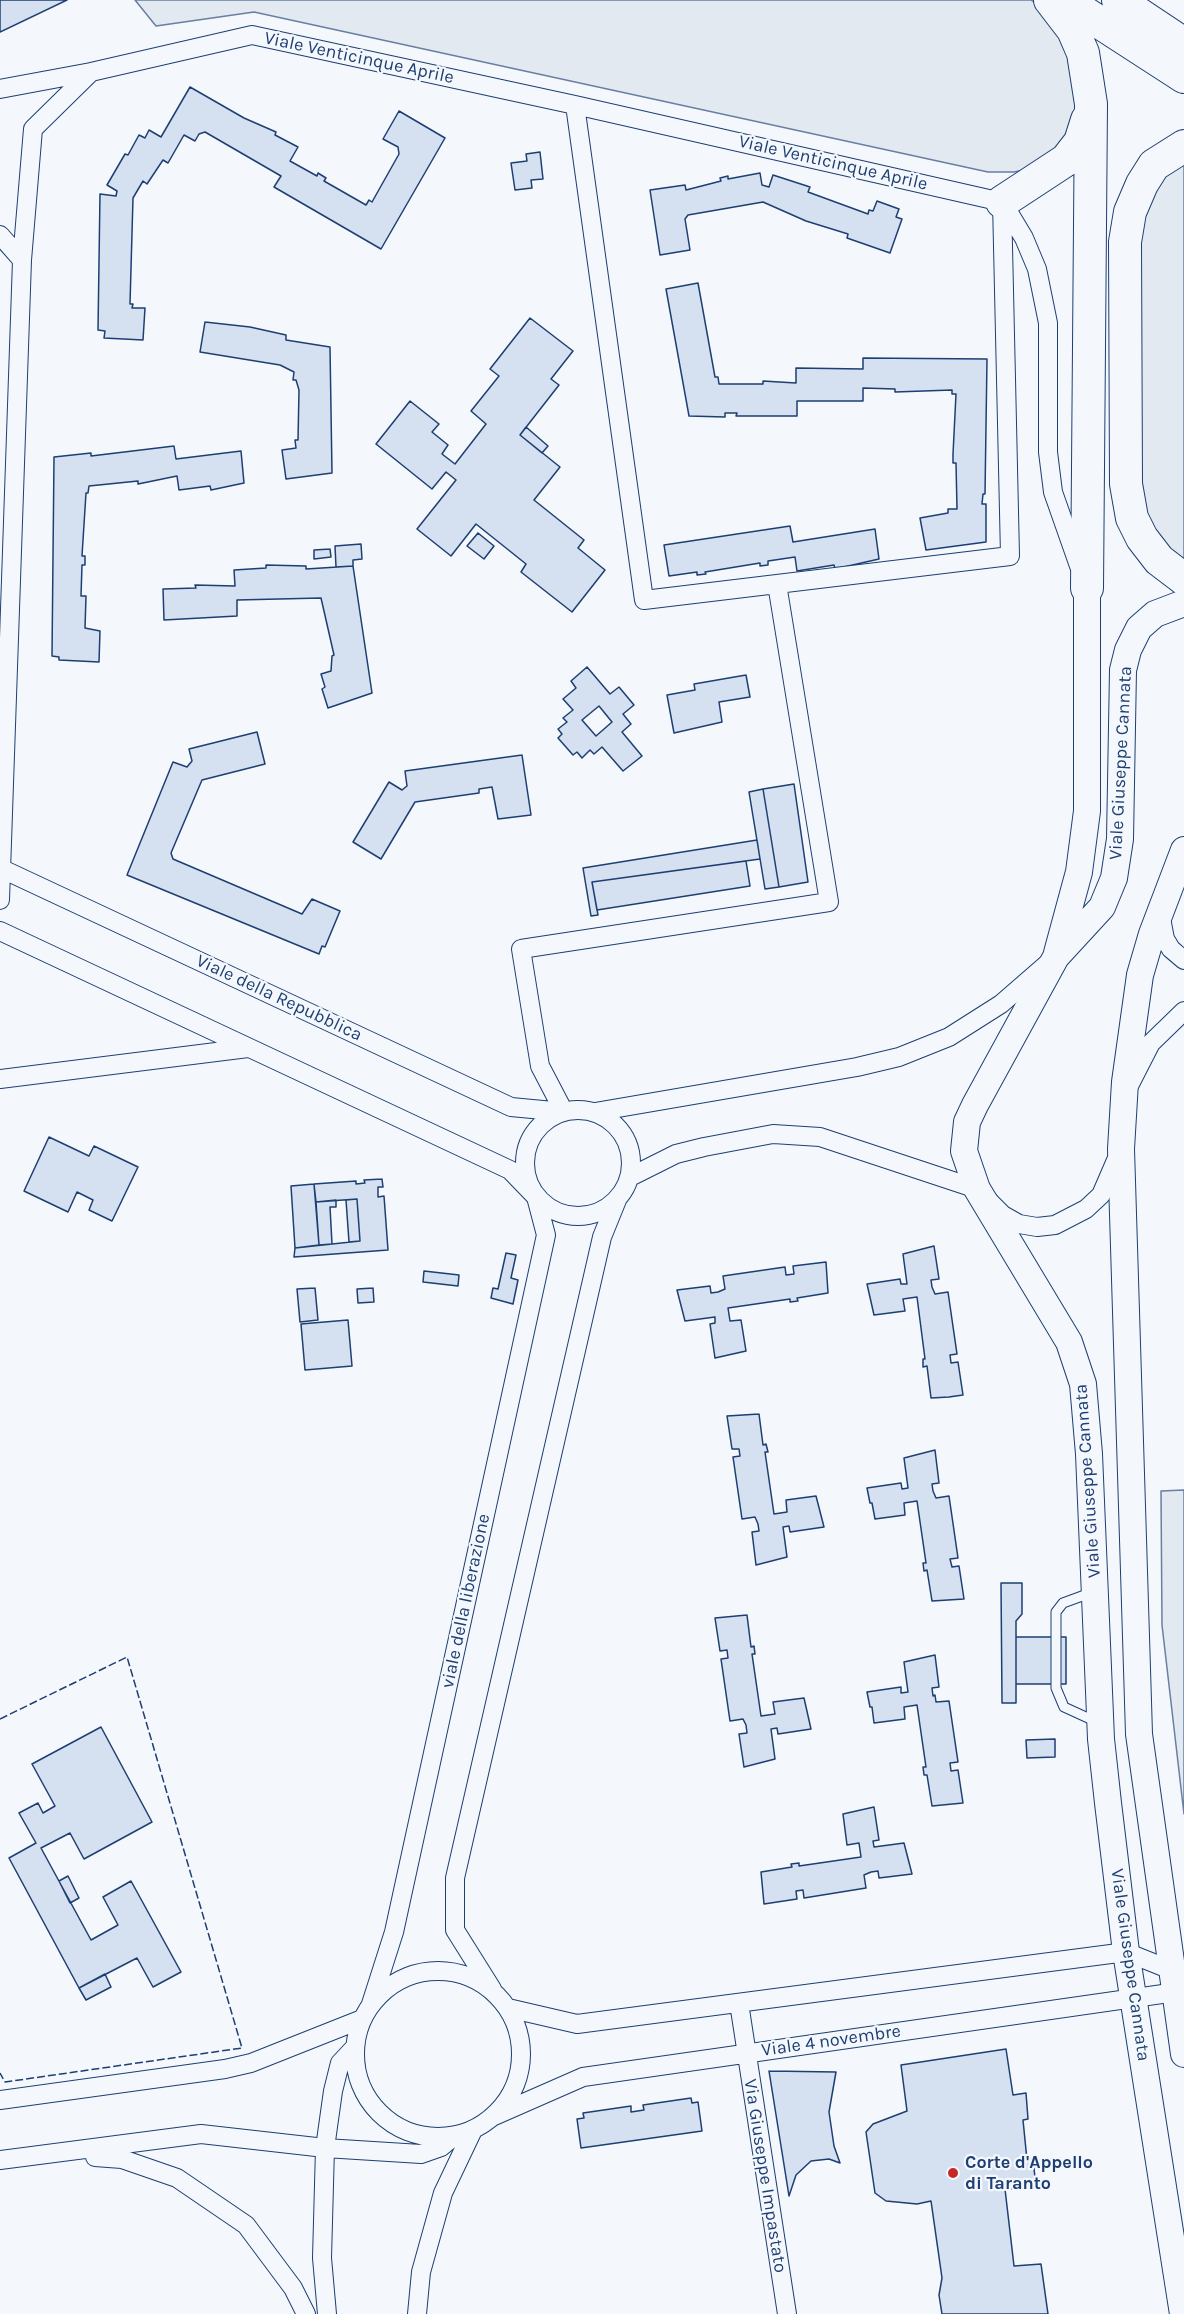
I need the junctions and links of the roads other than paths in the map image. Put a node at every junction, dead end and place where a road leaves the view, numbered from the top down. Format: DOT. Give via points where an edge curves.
graph roads {
  1 [pos="1050,0"];
  2 [pos="1065,0"];
  3 [pos="1118,0"];
  4 [pos="1184,44"];
  5 [pos="91,72"];
  6 [pos="1184,77"];
  7 [pos="0,90"];
  8 [pos="1091,104"];
  9 [pos="575,105"];
  10 [pos="1184,146"];
  11 [pos="1002,202"];
  12 [pos="0,235"];
  13 [pos="22,260"];
  14 [pos="1184,579"];
  15 [pos="777,584"];
  16 [pos="1087,588"];
  17 [pos="1184,603"];
  18 [pos="1184,850"];
  19 [pos="1,868"];
  20 [pos="0,900"];
  21 [pos="1160,910"];
  22 [pos="0,931"];
  23 [pos="1056,957"];
  24 [pos="1184,960"];
  25 [pos="1184,1011"];
  26 [pos="249,1048"];
  27 [pos="0,1079"];
  28 [pos="1124,1096"];
  29 [pos="564,1112"];
  30 [pos="595,1112"];
  31 [pos="1121,1149"];
  32 [pos="630,1177"];
  33 [pos="977,1189"];
  34 [pos="536,1197"];
  35 [pos="617,1200"];
  36 [pos="1095,1597"];
  37 [pos="1134,1603"];
  38 [pos="1101,1724"];
  39 [pos="1126,1952"];
  40 [pos="1178,1981"];
  41 [pos="492,1989"];
  42 [pos="1135,1998"];
  43 [pos="739,2003"];
  44 [pos="508,2008"];
  45 [pos="367,2011"];
  46 [pos="355,2047"];
  47 [pos="746,2053"];
  48 [pos="1184,2054"];
  49 [pos="0,2100"];
  50 [pos="495,2116"];
  51 [pos="473,2130"];
  52 [pos="454,2136"];
  53 [pos="325,2148"];
  54 [pos="61,2154"];
  55 [pos="0,2160"];
  56 [pos="0,2174"];
  57 [pos="306,2314"];
  58 [pos="327,2314"];
  59 [pos="417,2314"];
  60 [pos="787,2314"];
  61 [pos="1183,2314"];
  1 -- 8 [label="highway" via="1073,30 1083,53"];
  2 -- 6 [label="highway"];
  3 -- 4 [label="highway"];
  5 -- 7 [label="street, Viale Venticinque Aprile"];
  5 -- 9 [label="street, Viale Venticinque Aprile" via="252,35"];
  5 -- 13 [label="street" via="33,129"];
  8 -- 11 [label="highway" via="1080,142 1066,160"];
  8 -- 16 [label="highway"];
  9 -- 11 [label="street, Viale Venticinque Aprile"];
  9 -- 15 [label="street" via="644,600"];
  10 -- 14 [label="highway" via="1154,165 1142,184 1130,212 1125,254 1126,484 1132,518 1159,560"];
  11 -- 15 [label="street" via="1010,556"];
  11 -- 16 [label="street" via="1037,269 1048,323 1048,452 1053,492"];
  12 -- 13 [label="street"];
  13 -- 19 [label="street"];
  15 -- 29 [label="street" via="829,902 521,949 540,1066"];
  16 -- 23 [label="street" via="1087,811 1078,872"];
  17 -- 23 [label="street, Viale Giuseppe Cannata" via="1155,614 1138,628 1128,650 1123,670 1120,839 1114,878 1102,907"];
  18 -- 21 [label="street"];
  19 -- 20 [label="street"];
  19 -- 29 [label="street, Viale della Repubblica" via="511,1107"];
  21 -- 24 [label="street" via="1165,939"];
  21 -- 28 [label="street" via="1140,975"];
  22 -- 26 [label="street"];
  23 -- 30 [label="street" via="1001,1004 949,1036 899,1057"];
  23 -- 33 [label="street, Viale Giuseppe Cannata" via="967,1122 964,1151"];
  25 -- 28 [label="street" via="1151,1043"];
  26 -- 27 [label="street"];
  26 -- 34 [label="street" via="510,1170"];
  28 -- 31 [label="street"];
  29 -- 30 [label="street"];
  29 -- 34 [label="street" via="535,1131 527,1147 528,1181"];
  30 -- 32 [label="street" via="621,1131 629,1145"];
  31 -- 33 [label="street" via="1101,1195 1086,1209 1055,1225 1019,1224 1003,1215"];
  31 -- 37 [label="street"];
  32 -- 33 [label="street" via="676,1154 773,1134 798,1134 820,1137"];
  32 -- 35 [label="street"];
  33 -- 36 [label="street, Viale Giuseppe Cannata" via="1057,1320 1083,1384"];
  34 -- 35 [label="street" via="567,1216 585,1217 602,1212"];
  34 -- 45 [label="street, viale della liberazione" via="546,1235 394,1932"];
  35 -- 41 [label="street" via="602,1237 455,1878 455,1930"];
  36 -- 37 [label="street"];
  36 -- 38 [label="street, Viale Giuseppe Cannata"];
  36 -- 38 [label="lane" via="1063,1603 1056,1612 1056,1688 1064,1707"];
  37 -- 40 [label="street" via="1140,1734"];
  38 -- 39 [label="street, Viale Giuseppe Cannata"];
  39 -- 40 [label="street"];
  39 -- 42 [label="street, Viale Giuseppe Cannata"];
  39 -- 43 [label="street"];
  40 -- 42 [label="street, Viale 4 novembre"];
  40 -- 48 [label="street"];
  41 -- 44 [label="street"];
  41 -- 45 [label="street" via="468,1976 442,1970 415,1973 390,1985"];
  42 -- 47 [label="street, Viale 4 novembre"];
  42 -- 61 [label="street, Viale Giuseppe Cannata"];
  43 -- 44 [label="street" via="577,2024"];
  43 -- 47 [label="street, Via Giuseppe Impastato"];
  44 -- 50 [label="street" via="520,2035 521,2064 512,2093"];
  45 -- 46 [label="street"];
  45 -- 49 [label="street" via="251,2063"];
  46 -- 52 [label="street" via="357,2072 366,2096 382,2116 404,2130 428,2137"];
  46 -- 53 [label="street" via="340,2063"];
  47 -- 50 [label="street, Viale 4 novembre" via="583,2077"];
  47 -- 60 [label="street, Via Giuseppe Impastato"];
  50 -- 51 [label="street"];
  51 -- 52 [label="street"];
  51 -- 59 [label="street" via="443,2193 421,2272"];
  52 -- 53 [label="street" via="441,2147 421,2154"];
  53 -- 54 [label="street" via="201,2134"];
  53 -- 58 [label="street" via="322,2258"];
  54 -- 55 [label="street"];
  54 -- 56 [label="street"];
  54 -- 57 [label="street" via="122,2159 177,2178 246,2225 293,2288"];
}
